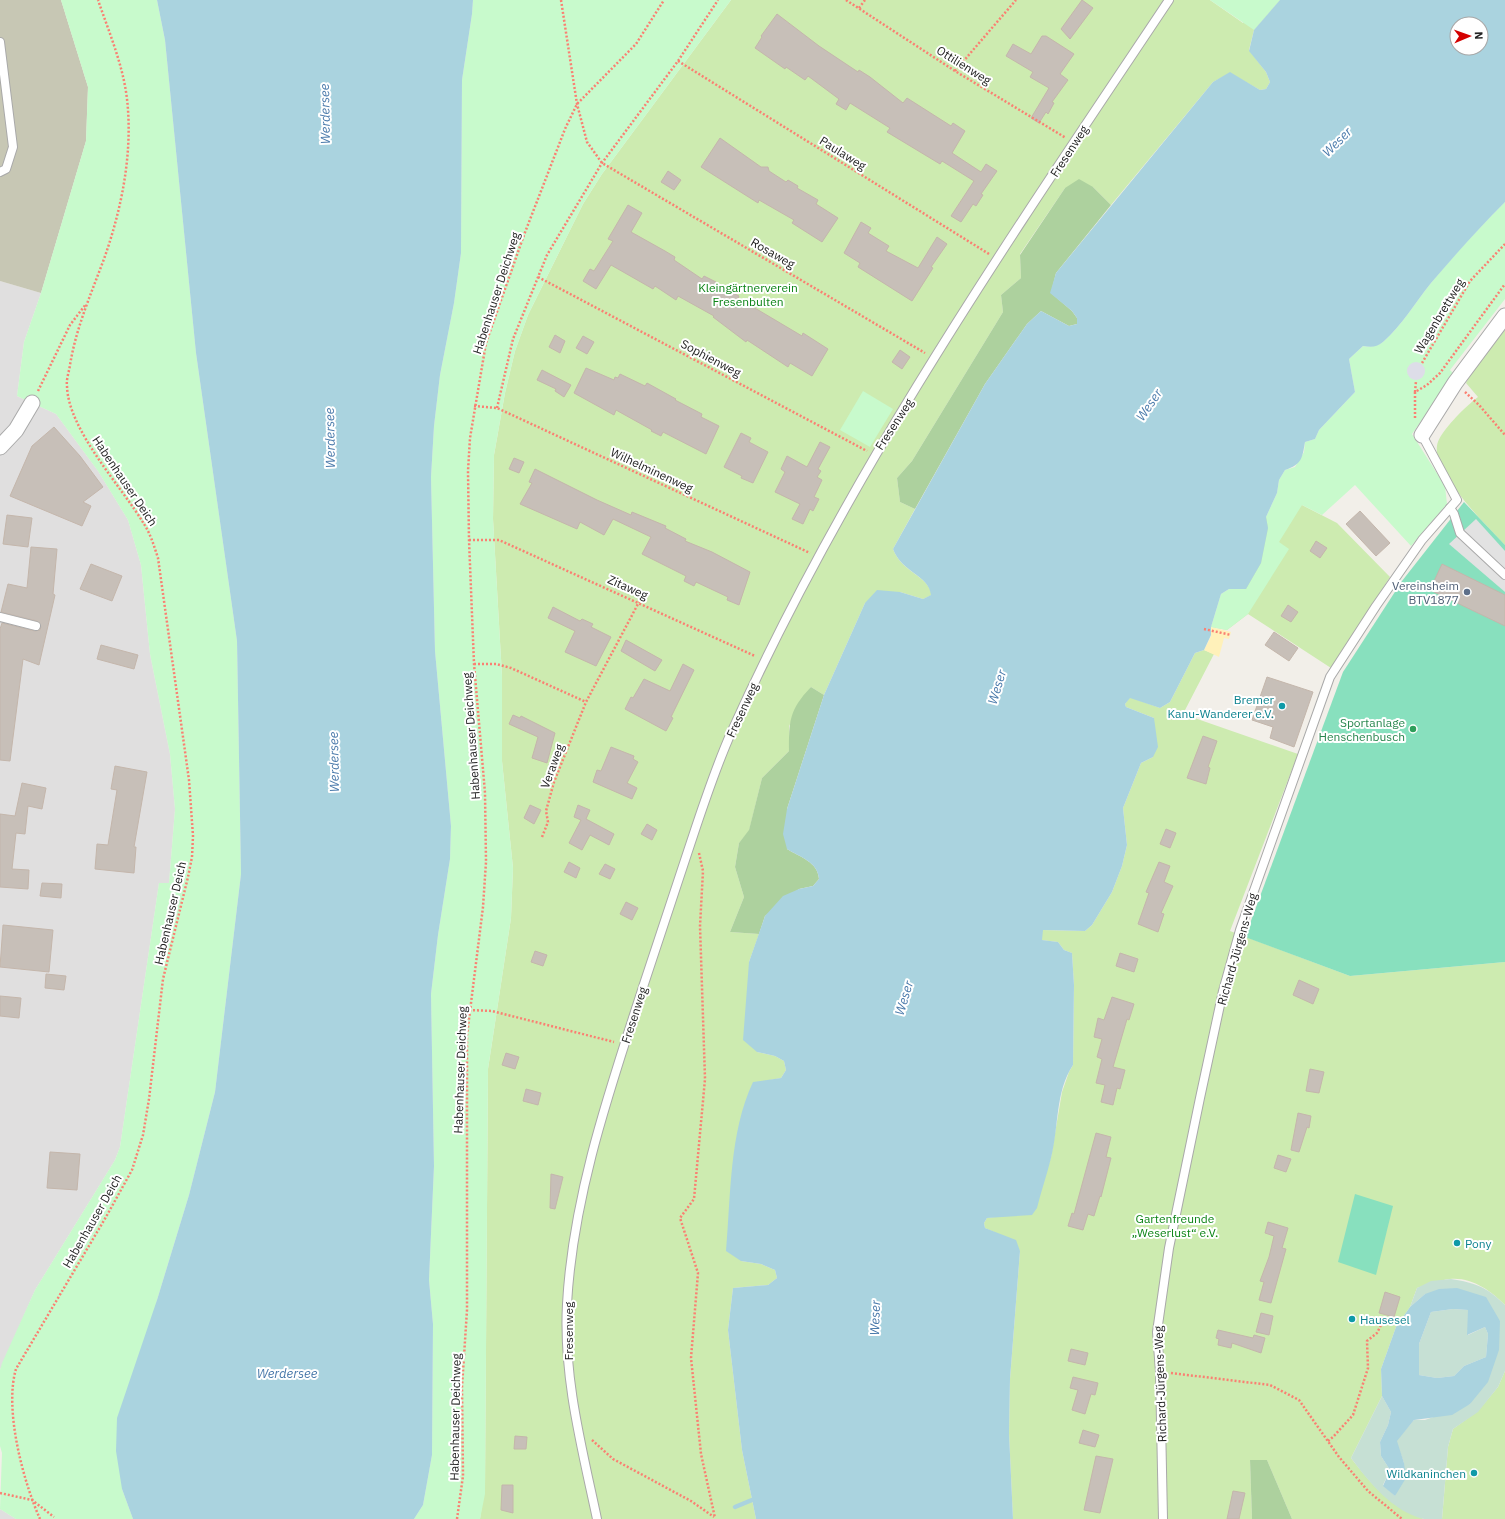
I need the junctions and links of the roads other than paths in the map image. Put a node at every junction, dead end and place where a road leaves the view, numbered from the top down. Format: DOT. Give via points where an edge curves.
graph roads {
  1 [pos="1169,0"];
  2 [pos="0,42"];
  3 [pos="0,172"];
  4 [pos="1505,316"];
  5 [pos="32,402"];
  6 [pos="1422,435"];
  7 [pos="0,447"];
  8 [pos="1450,508"];
  9 [pos="1505,574"];
  10 [pos="0,617"];
  11 [pos="36,626"];
  12 [pos="596,1519"];
  13 [pos="1163,1519"];
  1 -- 12 [label="lane, Fresenweg" via="998,260 874,455 765,660 729,736 694,832 624,1044 592,1157 574,1236 567,1305 568,1372"];
  2 -- 3 [label="lane" via="12,147 6,170"];
  4 -- 6 [label="street" via="1455,383"];
  5 -- 7 [label="street" via="16,430"];
  6 -- 8 [label="lane" via="1457,500"];
  8 -- 9 [label="lane" via="1460,532"];
  8 -- 13 [label="lane, Richard-Jürgens-Weg" via="1422,540 1330,677 1240,930 1223,991 1169,1248 1157,1332"];
  10 -- 11 [label="lane"];
}
